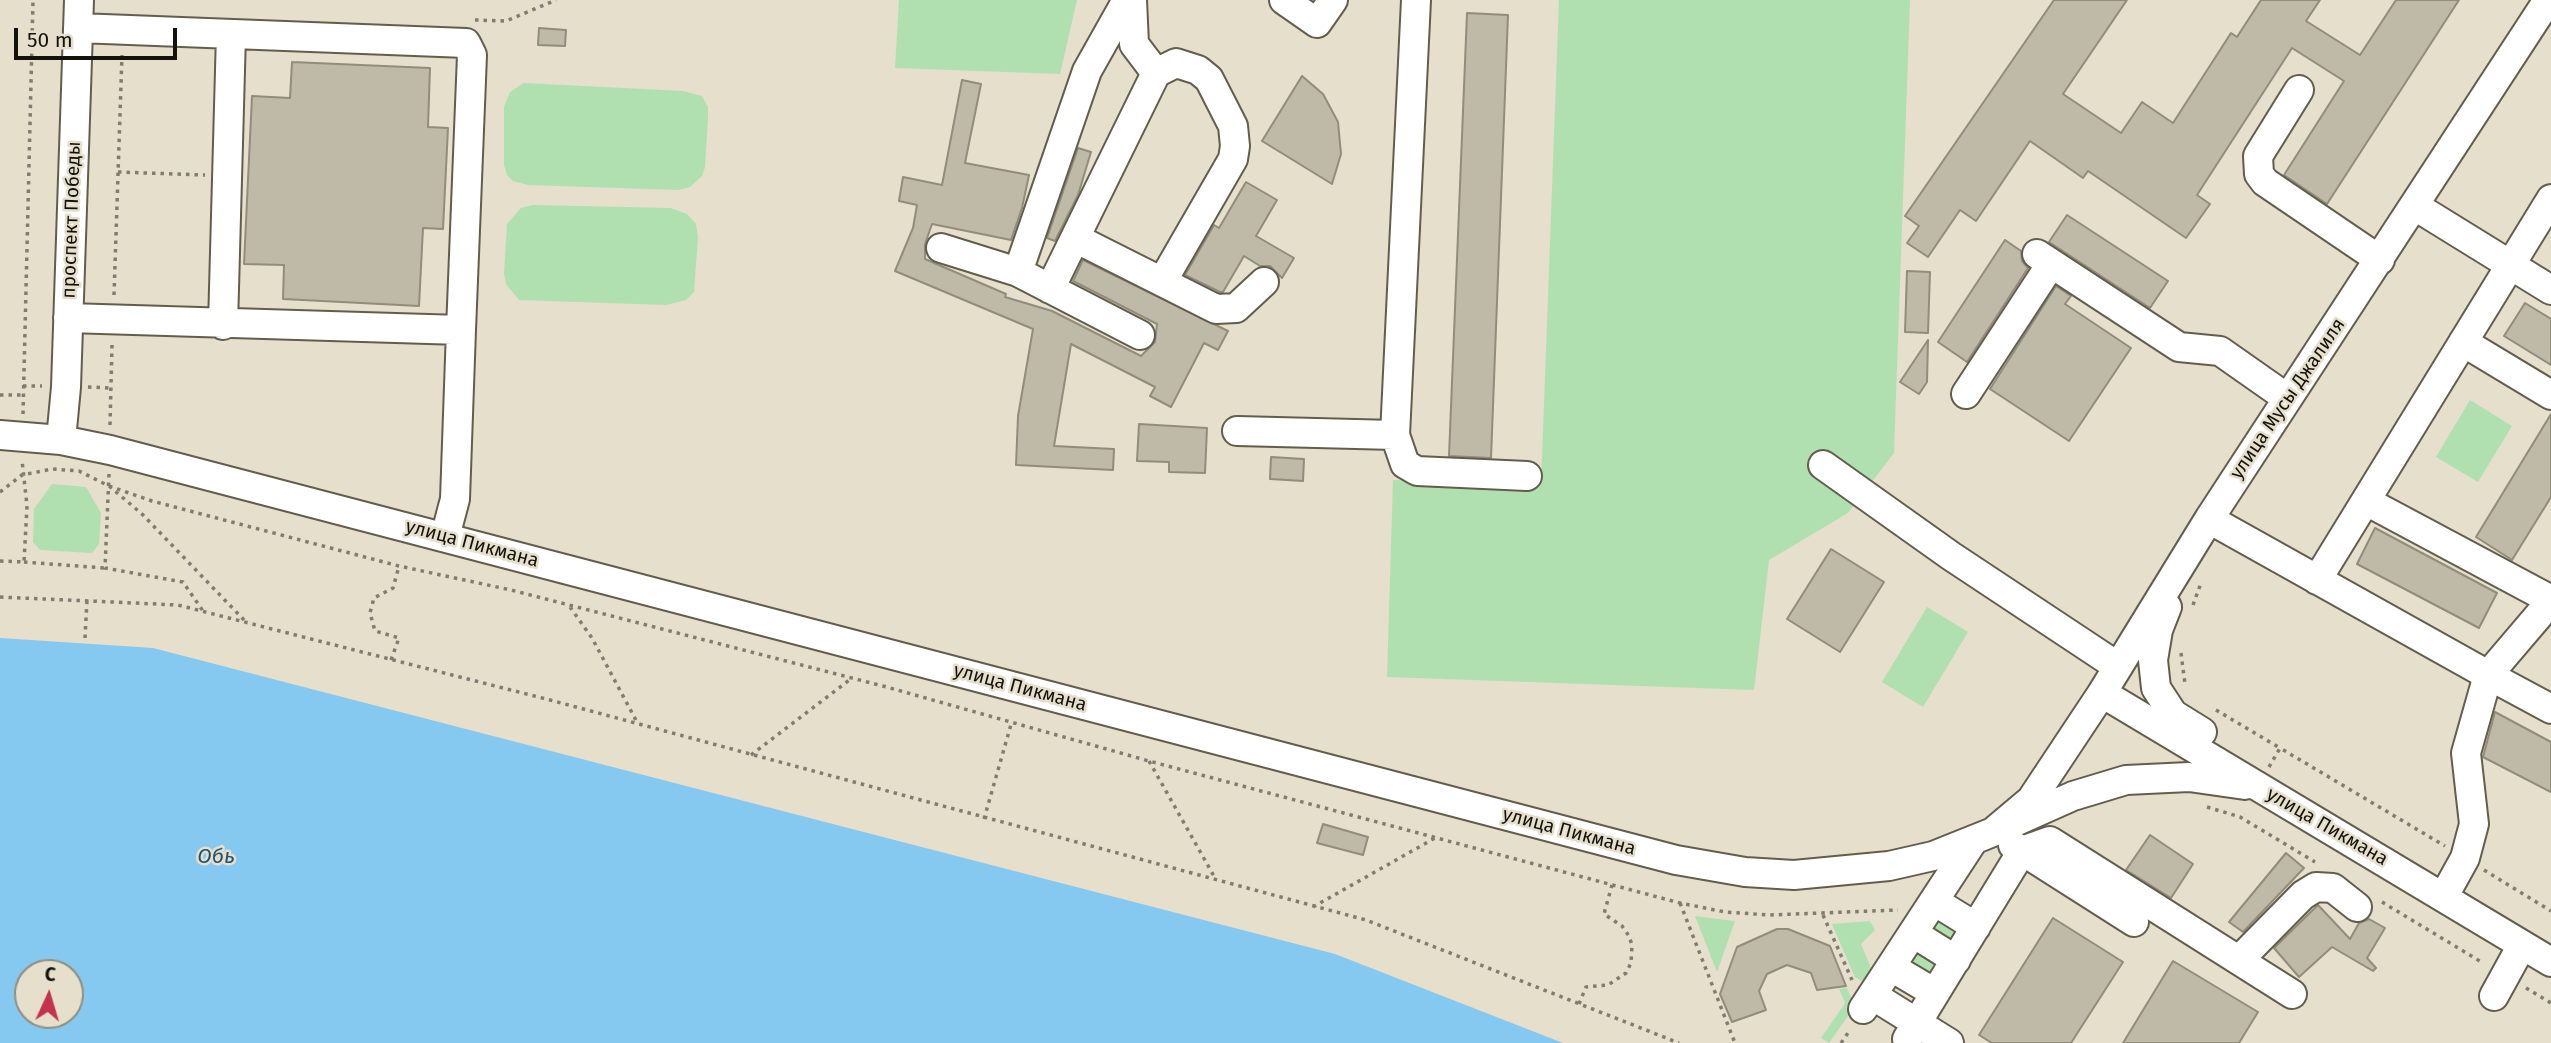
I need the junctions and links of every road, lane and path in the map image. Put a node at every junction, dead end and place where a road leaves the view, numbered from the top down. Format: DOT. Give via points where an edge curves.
graph roads {
  1 [pos="33,0"];
  2 [pos="79,0"];
  3 [pos="1129,0"];
  4 [pos="1284,0"];
  5 [pos="1333,0"];
  6 [pos="1416,0"];
  7 [pos="2547,0"];
  8 [pos="78,28"];
  9 [pos="123,30"];
  10 [pos="231,34"];
  11 [pos="1156,72"];
  12 [pos="2299,90"];
  13 [pos="118,173"];
  14 [pos="227,176"];
  15 [pos="2551,199"];
  16 [pos="2415,206"];
  17 [pos="1028,243"];
  18 [pos="941,248"];
  19 [pos="1070,249"];
  20 [pos="2380,261"];
  21 [pos="2510,265"];
  22 [pos="1018,272"];
  23 [pos="1162,282"];
  24 [pos="1264,282"];
  25 [pos="1050,289"];
  26 [pos="2551,290"];
  27 [pos="68,318"];
  28 [pos="113,319"];
  29 [pos="223,325"];
  30 [pos="461,330"];
  31 [pos="1140,335"];
  32 [pos="2463,342"];
  33 [pos="1966,394"];
  34 [pos="0,395"];
  35 [pos="2551,395"];
  36 [pos="23,396"];
  37 [pos="2287,398"];
  38 [pos="1237,431"];
  39 [pos="11,435"];
  40 [pos="1395,435"];
  41 [pos="61,440"];
  42 [pos="110,450"];
  43 [pos="1823,465"];
  44 [pos="22,475"];
  45 [pos="1527,476"];
  46 [pos="109,486"];
  47 [pos="0,492"];
  48 [pos="2366,501"];
  49 [pos="2209,519"];
  50 [pos="445,537"];
  51 [pos="0,561"];
  52 [pos="24,562"];
  53 [pos="399,566"];
  54 [pos="105,568"];
  55 [pos="2193,570"];
  56 [pos="2317,580"];
  57 [pos="0,597"];
  58 [pos="87,600"];
  59 [pos="2551,600"];
  60 [pos="568,605"];
  61 [pos="203,611"];
  62 [pos="2188,617"];
  63 [pos="246,622"];
  64 [pos="85,638"];
  65 [pos="2181,649"];
  66 [pos="391,660"];
  67 [pos="2117,666"];
  68 [pos="2488,675"];
  69 [pos="852,678"];
  70 [pos="2102,693"];
  71 [pos="2188,694"];
  72 [pos="2211,707"];
  73 [pos="2551,709"];
  74 [pos="1012,721"];
  75 [pos="638,724"];
  76 [pos="2280,748"];
  77 [pos="750,755"];
  78 [pos="1149,761"];
  79 [pos="2258,787"];
  80 [pos="2031,800"];
  81 [pos="2202,805"];
  82 [pos="2240,817"];
  83 [pos="985,818"];
  84 [pos="1983,837"];
  85 [pos="1435,838"];
  86 [pos="2022,850"];
  87 [pos="2465,858"];
  88 [pos="2316,863"];
  89 [pos="1216,879"];
  90 [pos="1612,885"];
  91 [pos="2444,896"];
  92 [pos="2366,902"];
  93 [pos="1680,903"];
  94 [pos="1932,904"];
  95 [pos="1313,907"];
  96 [pos="2551,911"];
  97 [pos="1823,915"];
  98 [pos="2134,922"];
  99 [pos="1976,927"];
  100 [pos="1913,933"];
  101 [pos="2522,944"];
  102 [pos="2240,959"];
  103 [pos="1956,960"];
  104 [pos="2551,962"];
  105 [pos="1891,967"];
  106 [pos="2499,986"];
  107 [pos="1935,993"];
  108 [pos="2292,993"];
  109 [pos="1864,998"];
  110 [pos="2551,1003"];
  111 [pos="1579,1004"];
  112 [pos="1912,1031"];
  113 [pos="1679,1043"];
  114 [pos="1735,1043"];
  115 [pos="1949,1043"];
  1 -- 36 [label="path"];
  2 -- 8 [label="street, проспект Победы"];
  3 -- 11 [label="street" via="1134,44"];
  3 -- 17 [label="street" via="1087,71"];
  4 -- 5 [label="street" via="1317,23"];
  6 -- 40 [label="street"];
  7 -- 16 [label="street, улица Мусы Джалиля"];
  8 -- 9 [label="street"];
  8 -- 27 [label="street, проспект Победы"];
  9 -- 10 [label="street"];
  9 -- 13 [label="path"];
  10 -- 14 [label="street"];
  10 -- 30 [label="street" via="466,43 472,55"];
  11 -- 19 [label="street"];
  11 -- 23 [label="street" via="1176,63 1198,70 1216,89 1235,136 1233,159"];
  12 -- 20 [label="street" via="2258,156 2259,174"];
  13 -- 14 [label="path"];
  13 -- 28 [label="path"];
  14 -- 29 [label="street"];
  15 -- 21 [label="street"];
  16 -- 20 [label="street, улица Мусы Джалиля"];
  16 -- 21 [label="street"];
  17 -- 19 [label="street"];
  17 -- 22 [label="street"];
  18 -- 22 [label="street"];
  19 -- 23 [label="street"];
  19 -- 25 [label="street"];
  20 -- 37 [label="street, улица Мусы Джалиля"];
  21 -- 26 [label="street"];
  21 -- 32 [label="street"];
  22 -- 25 [label="street"];
  23 -- 24 [label="street" via="1226,310 1236,308"];
  25 -- 31 [label="street"];
  27 -- 28 [label="street"];
  27 -- 41 [label="street, проспект Победы"];
  28 -- 29 [label="street"];
  28 -- 42 [label="path"];
  29 -- 30 [label="street"];
  30 -- 50 [label="street" via="455,499"];
  32 -- 35 [label="street"];
  32 -- 48 [label="street"];
  33 -- 37 [label="street" via="2044,259 2179,347 2220,351"];
  34 -- 36 [label="path"];
  36 -- 39 [label="path"];
  37 -- 49 [label="street, улица Мусы Джалиля"];
  38 -- 40 [label="street"];
  39 -- 41 [label="street, улица Пикмана"];
  39 -- 44 [label="path"];
  40 -- 45 [label="street" via="1405,464 1417,471"];
  41 -- 42 [label="street, улица Пикмана"];
  42 -- 46 [label="path"];
  42 -- 50 [label="street, улица Пикмана"];
  43 -- 67 [label="street"];
  44 -- 46 [label="path" via="79,471"];
  44 -- 47 [label="path"];
  44 -- 52 [label="path" via="27,506"];
  46 -- 53 [label="path"];
  46 -- 54 [label="path"];
  46 -- 63 [label="path"];
  48 -- 56 [label="street"];
  48 -- 59 [label="street"];
  49 -- 55 [label="street, улица Мусы Джалиля"];
  49 -- 56 [label="street"];
  50 -- 84 [label="street, улица Пикмана" via="1689,863 1745,872 1840,873 1922,859"];
  51 -- 52 [label="path"];
  52 -- 54 [label="path"];
  53 -- 60 [label="path"];
  53 -- 66 [label="path" via="393,588 374,598 370,613 375,631 399,638"];
  54 -- 61 [label="path" via="183,582"];
  55 -- 62 [label="path"];
  55 -- 67 [label="street, улица Мусы Джалиля"];
  55 -- 79 [label="street" via="2158,630 2153,660 2157,688 2173,714 2236,754"];
  56 -- 68 [label="street"];
  57 -- 58 [label="path"];
  58 -- 61 [label="path" via="178,605"];
  58 -- 64 [label="path"];
  59 -- 68 [label="street"];
  60 -- 69 [label="path"];
  60 -- 75 [label="path" via="592,638"];
  61 -- 63 [label="path"];
  63 -- 66 [label="path"];
  65 -- 71 [label="path"];
  66 -- 75 [label="path"];
  67 -- 70 [label="street, улица Мусы Джалиля"];
  68 -- 73 [label="street"];
  68 -- 87 [label="street" via="2466,752 2474,824"];
  69 -- 74 [label="path"];
  69 -- 77 [label="path"];
  70 -- 79 [label="street, улица Пикмана"];
  70 -- 80 [label="street, улица Мусы Джалиля"];
  72 -- 76 [label="path"];
  74 -- 78 [label="path"];
  74 -- 83 [label="path"];
  75 -- 77 [label="path"];
  76 -- 79 [label="path"];
  76 -- 87 [label="path"];
  77 -- 83 [label="path"];
  78 -- 85 [label="path"];
  78 -- 89 [label="path"];
  79 -- 82 [label="path"];
  79 -- 84 [label="street" via="2189,777 2126,780 2073,796"];
  79 -- 91 [label="street, улица Пикмана"];
  80 -- 84 [label="street, улица Пикмана"];
  81 -- 82 [label="path"];
  82 -- 88 [label="path"];
  83 -- 89 [label="path"];
  84 -- 86 [label="street"];
  84 -- 94 [label="street"];
  85 -- 90 [label="path"];
  85 -- 95 [label="path"];
  86 -- 98 [label="street"];
  86 -- 99 [label="street"];
  86 -- 102 [label="street" via="2050,841"];
  87 -- 91 [label="street"];
  87 -- 96 [label="path"];
  89 -- 95 [label="path"];
  90 -- 93 [label="path"];
  90 -- 111 [label="path" via="1604,914 1629,936 1631,963 1626,973 1608,985 1586,987"];
  91 -- 101 [label="street, улица Пикмана"];
  92 -- 102 [label="street" via="2333,888 2316,887"];
  92 -- 106 [label="path"];
  93 -- 97 [label="path" via="1725,912"];
  93 -- 114 [label="path"];
  94 -- 97 [label="path"];
  94 -- 99 [label="street"];
  94 -- 100 [label="street"];
  95 -- 111 [label="path" via="1366,920"];
  97 -- 109 [label="path"];
  99 -- 103 [label="street"];
  100 -- 103 [label="street"];
  100 -- 105 [label="street"];
  101 -- 104 [label="street, улица Пикмана"];
  101 -- 106 [label="street"];
  102 -- 108 [label="street"];
  103 -- 107 [label="street"];
  105 -- 107 [label="street"];
  105 -- 109 [label="street"];
  106 -- 110 [label="path"];
  107 -- 112 [label="street"];
  109 -- 112 [label="street"];
  111 -- 113 [label="path"];
  112 -- 115 [label="street"];
}
